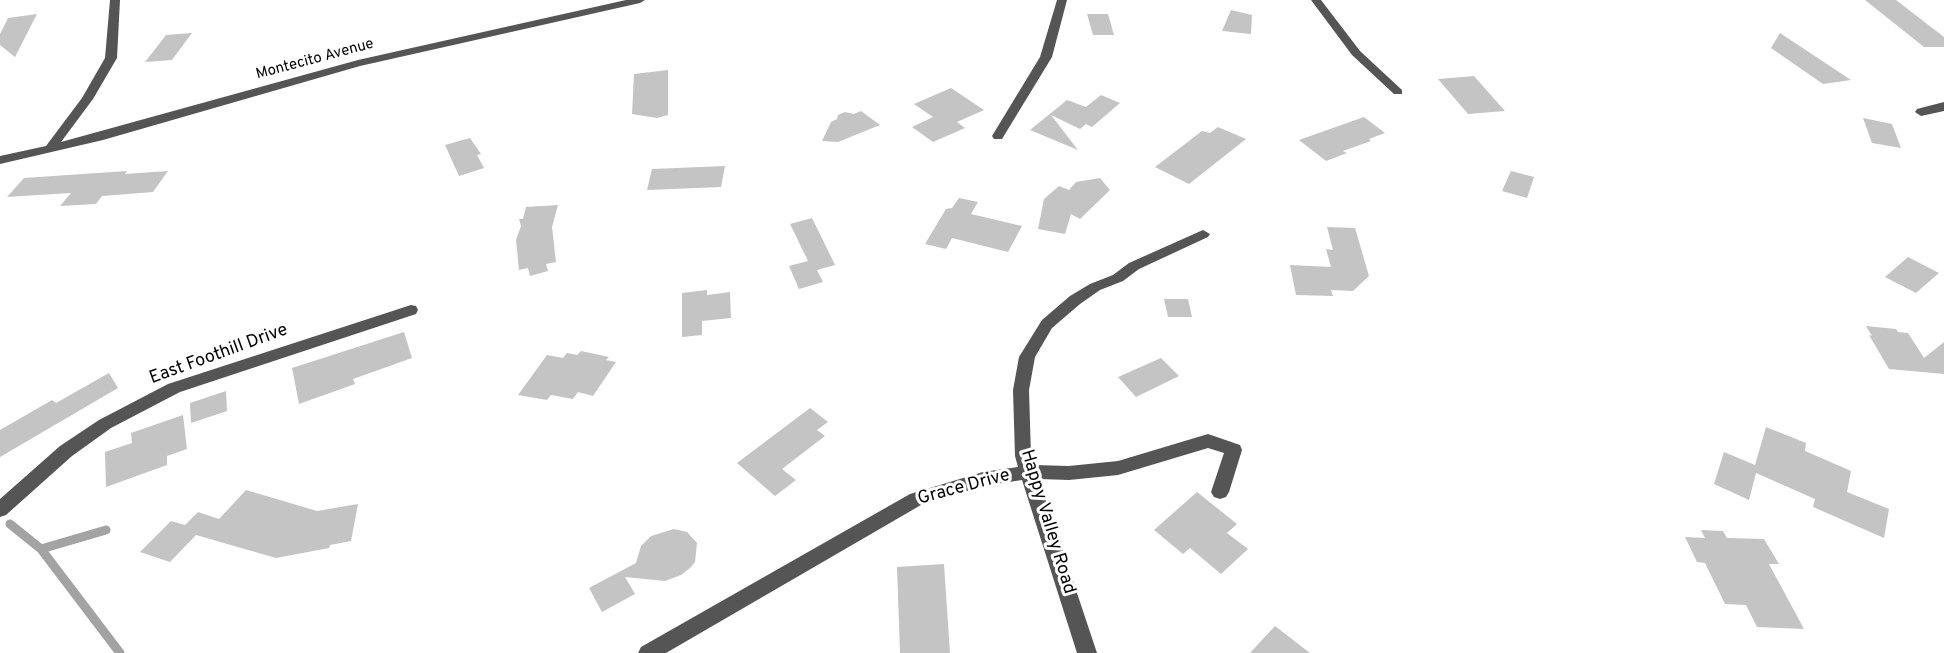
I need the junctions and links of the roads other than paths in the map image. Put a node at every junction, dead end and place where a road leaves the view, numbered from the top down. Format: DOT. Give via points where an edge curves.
graph roads {
  1 [pos="115,0"];
  2 [pos="640,0"];
  3 [pos="1062,0"];
  4 [pos="1316,0"];
  5 [pos="1398,92"];
  6 [pos="1944,106"];
  7 [pos="1921,112"];
  8 [pos="998,136"];
  9 [pos="50,149"];
  10 [pos="0,160"];
  11 [pos="1203,234"];
  12 [pos="411,310"];
  13 [pos="1028,472"];
  14 [pos="1220,492"];
  15 [pos="0,510"];
  16 [pos="648,653"];
  17 [pos="1087,653"];
  1 -- 9 [label="street" via="111,58"];
  2 -- 9 [label="street, Montecito Avenue" via="332,70"];
  3 -- 8 [label="street" via="1046,57"];
  4 -- 5 [label="street" via="1356,53"];
  6 -- 7 [label="street"];
  9 -- 10 [label="street, Montecito Avenue"];
  11 -- 13 [label="street, Happy Valley Road" via="1095,287 1047,324 1027,357 1021,390 1023,456"];
  12 -- 15 [label="street, East Foothill Drive" via="174,388 105,424 66,451"];
  13 -- 14 [label="street, Grace Drive" via="1118,468 1208,441 1234,450"];
  13 -- 16 [label="street, Grace Drive" via="983,479 916,499"];
  13 -- 17 [label="street, Happy Valley Road"];
}
